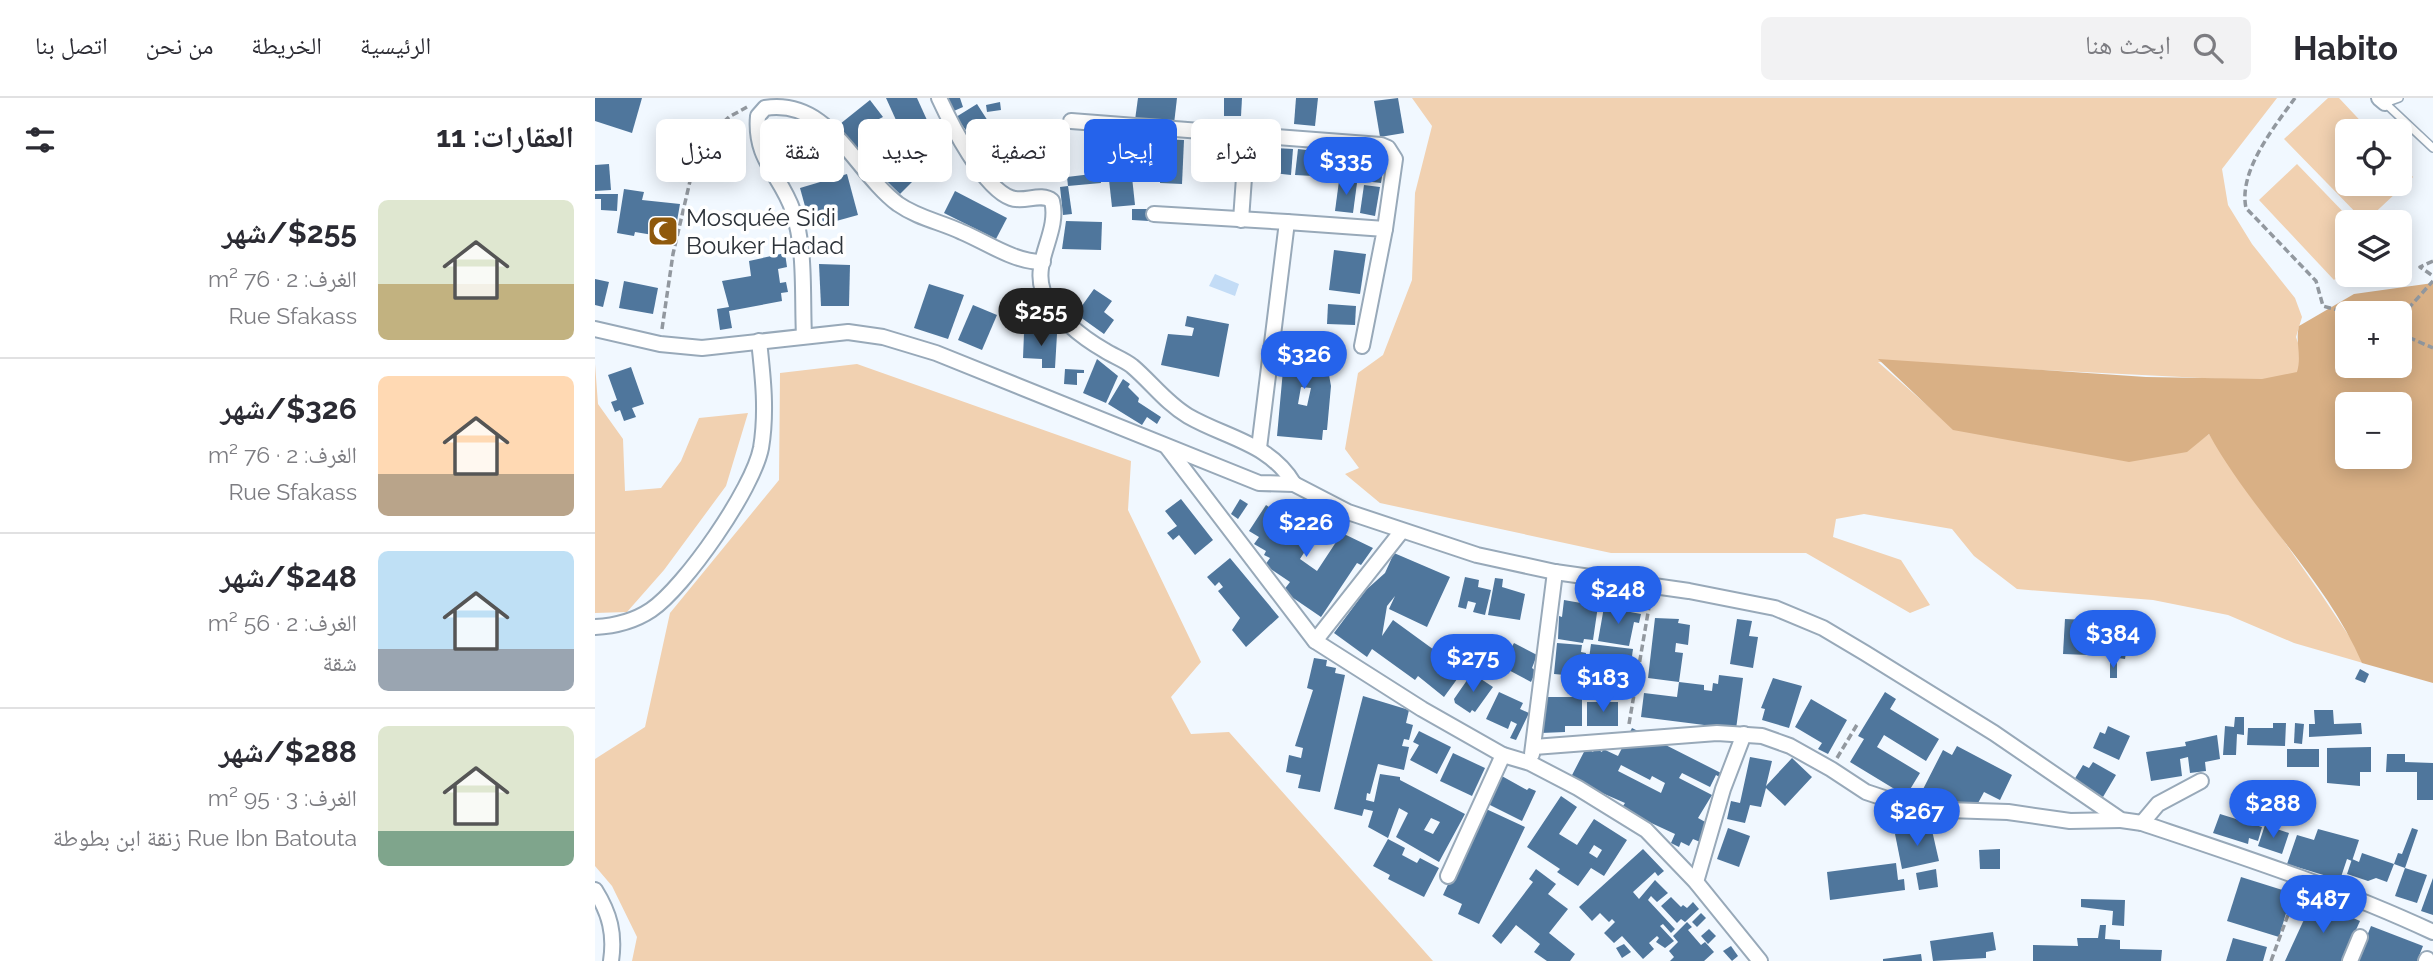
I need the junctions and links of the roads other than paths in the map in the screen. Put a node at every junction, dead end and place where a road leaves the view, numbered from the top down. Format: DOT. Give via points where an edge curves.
graph roads {
  1 [pos="939,98"];
  2 [pos="2399,98"];
  3 [pos="2382,101"];
  4 [pos="1071,121"];
  5 [pos="1191,131"];
  6 [pos="1281,138"];
  7 [pos="2433,148"];
  8 [pos="1244,182"];
  9 [pos="1154,214"];
  10 [pos="1241,220"];
  11 [pos="1287,222"];
  12 [pos="1385,229"];
  13 [pos="1043,262"];
  14 [pos="595,329"];
  15 [pos="804,336"];
  16 [pos="759,341"];
  17 [pos="1362,346"];
  18 [pos="1165,445"];
  19 [pos="1259,448"];
  20 [pos="1294,484"];
  21 [pos="1401,532"];
  22 [pos="1555,572"];
  23 [pos="595,627"];
  24 [pos="1315,640"];
  25 [pos="1744,734"];
  26 [pos="1534,747"];
  27 [pos="1503,755"];
  28 [pos="1530,762"];
  29 [pos="2201,781"];
  30 [pos="2122,820"];
  31 [pos="2142,824"];
  32 [pos="1448,876"];
  33 [pos="1696,882"];
  34 [pos="595,890"];
  35 [pos="2433,932"];
  36 [pos="2360,937"];
  37 [pos="611,961"];
  38 [pos="1760,961"];
  39 [pos="2350,961"];
  1 -- 13 [label="street" via="955,131 1000,192 1018,200 1052,200 1053,222"];
  2 -- 3 [label="lane"];
  3 -- 7 [label="lane"];
  4 -- 5 [label="street"];
  6 -- 12 [label="street" via="1388,148 1395,159"];
  8 -- 10 [label="street"];
  9 -- 10 [label="street"];
  10 -- 11 [label="street"];
  11 -- 12 [label="street"];
  11 -- 19 [label="street"];
  12 -- 17 [label="street"];
  13 -- 15 [label="street" via="1022,258 913,213 878,187 814,115 762,109 758,117 761,150 793,212"];
  13 -- 19 [label="street" via="1040,278 1044,293 1081,334 1126,362 1175,407"];
  14 -- 16 [label="street" via="702,348"];
  15 -- 16 [label="street"];
  15 -- 18 [label="street" via="848,332 909,344"];
  16 -- 23 [label="street" via="765,397 762,433 754,468 742,491 691,570 662,601 631,621"];
  18 -- 20 [label="street" via="1259,482"];
  18 -- 24 [label="street"];
  19 -- 20 [label="street" via="1280,463"];
  20 -- 21 [label="street" via="1347,512"];
  21 -- 22 [label="street"];
  21 -- 24 [label="street"];
  22 -- 26 [label="street"];
  22 -- 30 [label="street" via="1775,608 1823,628 1994,733"];
  24 -- 27 [label="street"];
  25 -- 26 [label="street"];
  25 -- 30 [label="street" via="1790,746 1866,792 1917,808 2019,813 2070,821"];
  25 -- 33 [label="street"];
  26 -- 28 [label="street"];
  27 -- 28 [label="street"];
  27 -- 32 [label="street"];
  28 -- 33 [label="street" via="1646,830"];
  29 -- 31 [label="street" via="2158,804"];
  30 -- 31 [label="street"];
  31 -- 35 [label="street" via="2375,905"];
  33 -- 38 [label="street"];
  34 -- 37 [label="street" via="613,933"];
  36 -- 39 [label="street"];
}
